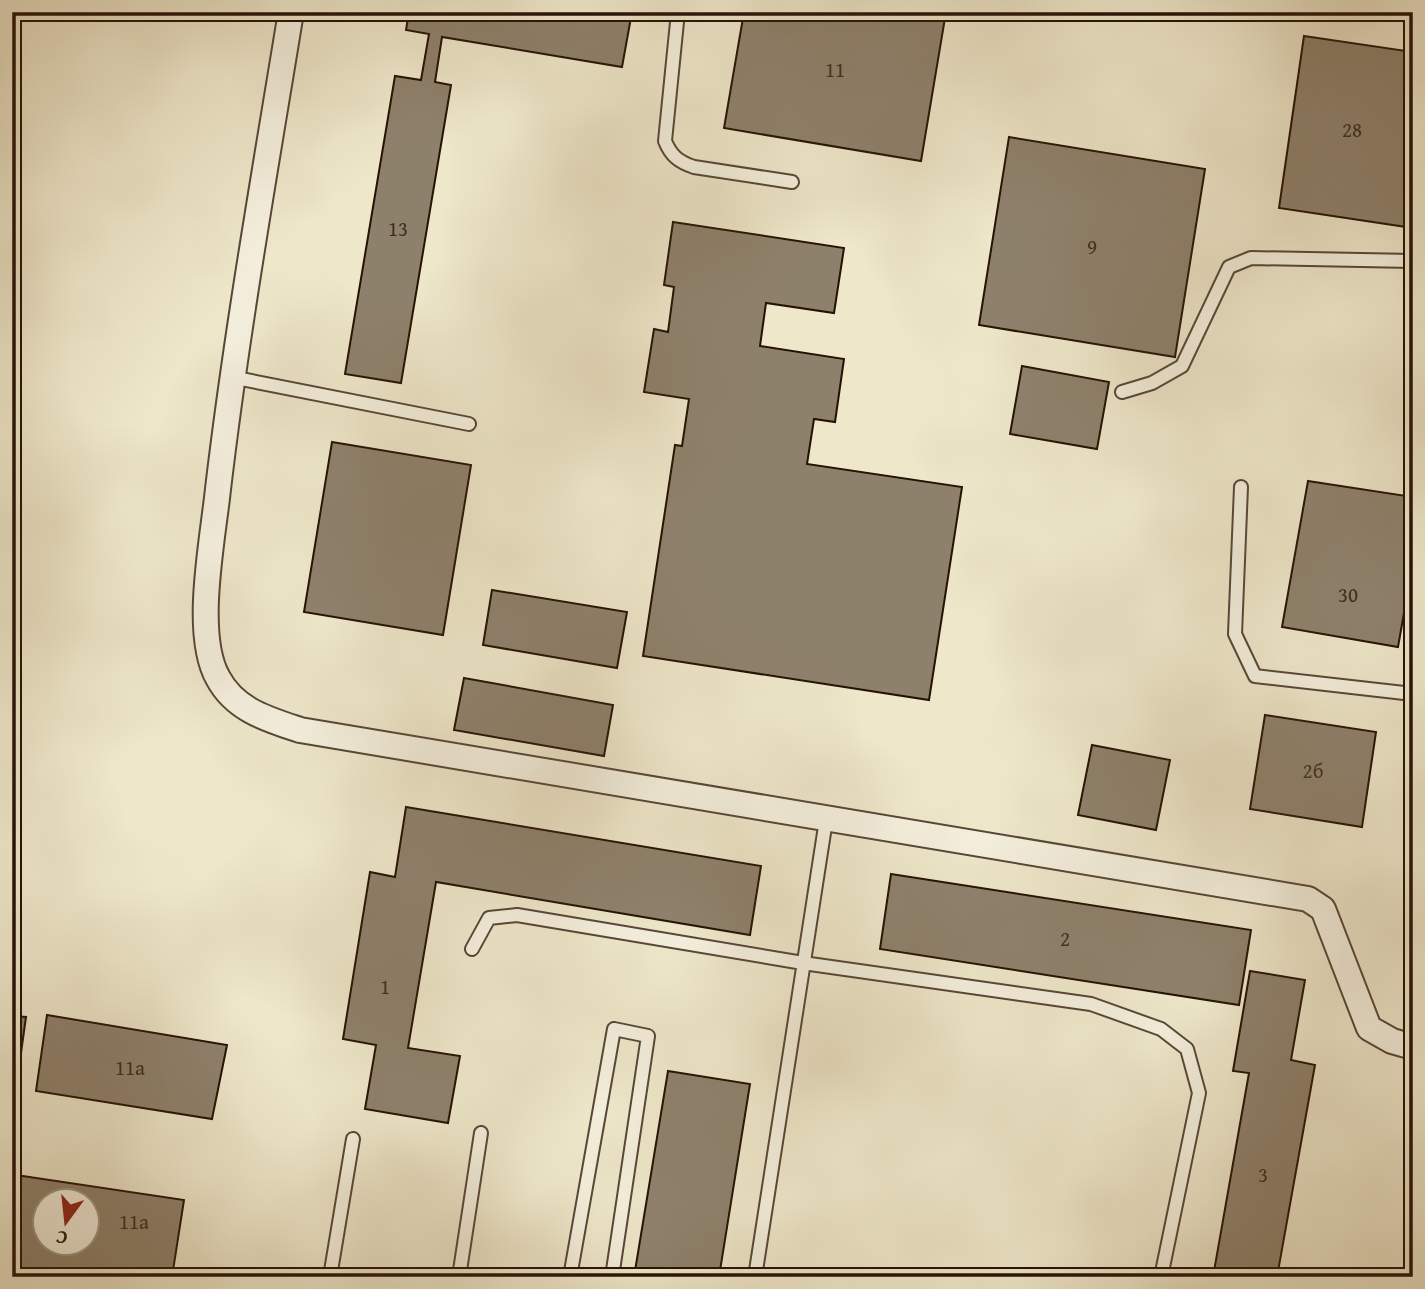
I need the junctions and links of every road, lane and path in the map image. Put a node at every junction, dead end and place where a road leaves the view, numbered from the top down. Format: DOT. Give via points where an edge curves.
graph roads {
  1 [pos="291,12"];
  2 [pos="678,12"];
  3 [pos="792,182"];
  4 [pos="1413,261"];
  5 [pos="231,377"];
  6 [pos="1122,392"];
  7 [pos="469,424"];
  8 [pos="1241,487"];
  9 [pos="1413,694"];
  10 [pos="826,820"];
  11 [pos="472,949"];
  12 [pos="803,963"];
  13 [pos="1413,1047"];
  14 [pos="481,1133"];
  15 [pos="353,1139"];
  16 [pos="330,1277"];
  17 [pos="460,1277"];
  18 [pos="570,1277"];
  19 [pos="612,1277"];
  20 [pos="755,1277"];
  21 [pos="1161,1277"];
  1 -- 5 [label="street"];
  2 -- 3 [label="lane" via="665,141 670,152 694,167"];
  4 -- 6 [label="lane" via="1240,261 1229,267 1182,366 1152,383"];
  5 -- 7 [label="lane"];
  5 -- 10 [label="street" via="205,603 210,657 217,677 235,702 300,730"];
  8 -- 9 [label="lane" via="1235,634 1255,676"];
  10 -- 12 [label="lane"];
  10 -- 13 [label="street" via="1308,899 1323,909 1369,1028"];
  11 -- 12 [label="lane" via="489,918 517,915"];
  12 -- 20 [label="lane"];
  12 -- 21 [label="lane" via="1091,1004 1161,1029 1187,1049 1199,1093"];
  14 -- 17 [label="lane"];
  15 -- 16 [label="lane"];
  18 -- 19 [label="lane" via="614,1029 648,1036"];
}
